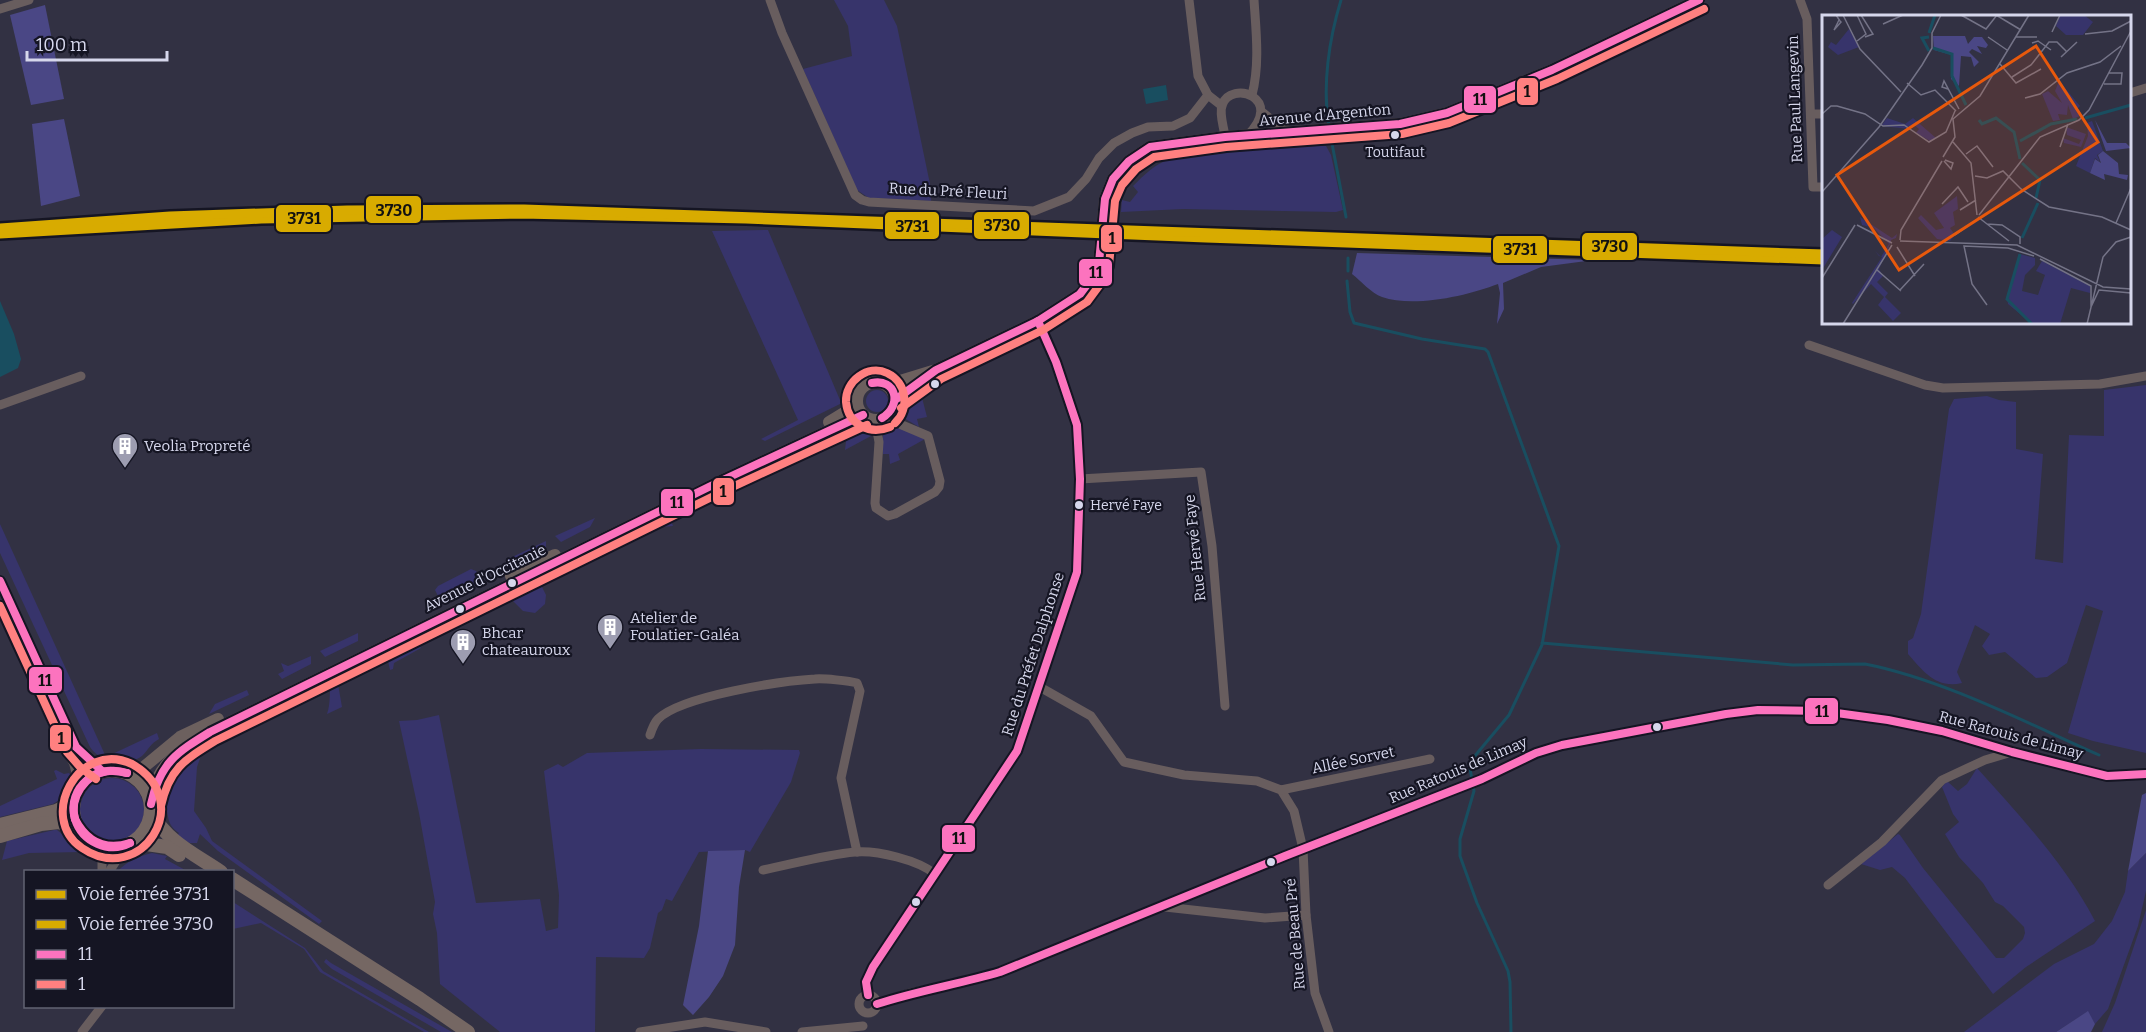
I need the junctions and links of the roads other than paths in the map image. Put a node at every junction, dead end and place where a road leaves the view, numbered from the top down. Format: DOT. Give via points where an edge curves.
graph roads {
  1 [pos="29,0"];
  2 [pos="770,0"];
  3 [pos="1189,0"];
  4 [pos="1254,0"];
  5 [pos="1699,0"];
  6 [pos="1800,0"];
  7 [pos="0,9"];
  8 [pos="2146,88"];
  9 [pos="2131,93"];
  10 [pos="1208,95"];
  11 [pos="1252,95"];
  12 [pos="1222,106"];
  13 [pos="1262,112"];
  14 [pos="1811,114"];
  15 [pos="1822,114"];
  16 [pos="1294,133"];
  17 [pos="1247,136"];
  18 [pos="1226,137"];
  19 [pos="1822,187"];
  20 [pos="1038,321"];
  21 [pos="1809,345"];
  22 [pos="936,370"];
  23 [pos="81,376"];
  24 [pos="2146,376"];
  25 [pos="887,386"];
  26 [pos="895,400"];
  27 [pos="857,401"];
  28 [pos="0,405"];
  29 [pos="891,413"];
  30 [pos="869,417"];
  31 [pos="1080,479"];
  32 [pos="0,581"];
  33 [pos="0,606"];
  34 [pos="1038,686"];
  35 [pos="1225,706"];
  36 [pos="650,735"];
  37 [pos="2012,752"];
  38 [pos="1431,759"];
  39 [pos="102,771"];
  40 [pos="2146,774"];
  41 [pos="132,776"];
  42 [pos="80,786"];
  43 [pos="1281,790"];
  44 [pos="73,803"];
  45 [pos="151,808"];
  46 [pos="0,825"];
  47 [pos="79,830"];
  48 [pos="0,836"];
  49 [pos="130,844"];
  50 [pos="99,846"];
  51 [pos="1304,849"];
  52 [pos="856,852"];
  53 [pos="102,870"];
  54 [pos="110,870"];
  55 [pos="202,870"];
  56 [pos="218,870"];
  57 [pos="763,870"];
  58 [pos="935,874"];
  59 [pos="234,880"];
  60 [pos="1828,885"];
  61 [pos="234,890"];
  62 [pos="1162,906"];
  63 [pos="1306,915"];
  64 [pos="868,995"];
  65 [pos="877,1004"];
  66 [pos="100,1008"];
  67 [pos="435,1010"];
  68 [pos="866,1012"];
  69 [pos="864,1029"];
  70 [pos="82,1032"];
  71 [pos="468,1032"];
  72 [pos="640,1032"];
  73 [pos="766,1032"];
  74 [pos="802,1032"];
  75 [pos="1329,1032"];
  1 -- 7 [label="street"];
  2 -- 10 [label="street, Rue du Pré Fleuri" via="855,195 869,202 1034,211 1069,197 1114,143 1148,127 1173,126 1190,118"];
  3 -- 10 [label="street" via="1198,76"];
  4 -- 11 [label="street" via="1257,51"];
  5 -- 16 [label="main road, Avenue d'Argenton" via="1552,70 1448,113 1400,124"];
  6 -- 14 [label="street, Rue Paul Langevin" via="1807,19"];
  8 -- 9 [label="street"];
  10 -- 12 [label="street"];
  11 -- 12 [label="street" via="1230,95"];
  11 -- 13 [label="street"];
  12 -- 18 [label="street"];
  13 -- 16 [label="street"];
  13 -- 17 [label="street"];
  14 -- 15 [label="street"];
  14 -- 19 [label="street, Rue Paul Langevin" via="1813,187"];
  16 -- 17 [label="main road, Avenue d'Argenton"];
  17 -- 18 [label="main road, Avenue d'Argenton"];
  18 -- 20 [label="main road, Avenue d'Argenton" via="1150,147 1129,160 1113,179 1105,199 1095,274 1080,294"];
  20 -- 22 [label="main road, Avenue d'Occitanie"];
  20 -- 31 [label="street, Rue du Préfet Dalphonse" via="1077,425"];
  21 -- 24 [label="street" via="1943,388 2100,384"];
  22 -- 25 [label="main road, Avenue d'Occitanie"];
  22 -- 26 [label="main road, Avenue d'Occitanie"];
  23 -- 28 [label="street"];
  25 -- 26 [label="main road"];
  25 -- 27 [label="main road, Avenue d'Occitanie" via="874,381 866,384"];
  26 -- 29 [label="main road"];
  27 -- 30 [label="main road" via="860,411"];
  27 -- 41 [label="main road, Avenue d'Occitanie" via="827,423 180,737"];
  29 -- 30 [label="main road, Avenue d'Occitanie" via="884,418"];
  29 -- 30 [label="street" via="902,425 928,436 940,481 936,492 888,516 875,503 879,442"];
  30 -- 45 [label="main road, Avenue d'Occitanie" via="835,427 723,480 210,732 164,769"];
  31 -- 34 [label="street, Rue du Préfet Dalphonse" via="1077,572"];
  31 -- 35 [label="street, Rue Hervé Faye" via="1201,472 1212,546"];
  32 -- 39 [label="street" via="76,747"];
  33 -- 42 [label="street" via="74,763"];
  34 -- 43 [label="street" via="1091,716 1124,762 1184,775 1257,781"];
  34 -- 58 [label="street, Rue du Préfet Dalphonse" via="1017,751"];
  36 -- 52 [label="street" via="658,719 684,704 748,689 823,679 857,683 860,687 841,778"];
  37 -- 40 [label="street, Rue Ratouis de Limay" via="2107,776"];
  37 -- 51 [label="street, Rue Ratouis de Limay" via="1942,731 1822,711 1726,714 1536,753 1482,779"];
  37 -- 60 [label="street" via="1942,780 1882,842"];
  38 -- 43 [label="street, Allée Sorvet"];
  39 -- 41 [label="main road"];
  39 -- 42 [label="main road"];
  41 -- 45 [label="main road" via="144,787"];
  42 -- 44 [label="main road"];
  43 -- 51 [label="street, Rue de Beau Pré" via="1294,812"];
  44 -- 46 [label="main road"];
  44 -- 47 [label="main road"];
  45 -- 49 [label="main road" via="145,830"];
  45 -- 56 [label="main road" via="160,828 172,840"];
  47 -- 48 [label="main road" via="58,822"];
  47 -- 50 [label="main road"];
  49 -- 50 [label="main road"];
  49 -- 54 [label="street"];
  49 -- 55 [label="main road" via="167,847"];
  50 -- 53 [label="street"];
  51 -- 62 [label="street, Rue Ratouis de Limay"];
  51 -- 63 [label="street, Rue de Beau Pré"];
  52 -- 57 [label="street"];
  52 -- 58 [label="street" via="896,856"];
  58 -- 64 [label="street, Rue du Préfet Dalphonse" via="873,967 866,982"];
  59 -- 67 [label="main road"];
  61 -- 67 [label="main road" via="419,1004"];
  62 -- 63 [label="street" via="1265,918"];
  62 -- 65 [label="street, Rue Ratouis de Limay" via="999,972"];
  63 -- 75 [label="street, Rue de Beau Pré" via="1315,993"];
  64 -- 65 [label="street" via="874,996"];
  64 -- 68 [label="street" via="860,1001 860,1008"];
  65 -- 68 [label="street" via="875,1010"];
  66 -- 70 [label="street"];
  67 -- 71 [label="main road"];
  68 -- 69 [label="street"];
  69 -- 74 [label="street"];
  72 -- 73 [label="street" via="705,1022"];
}
